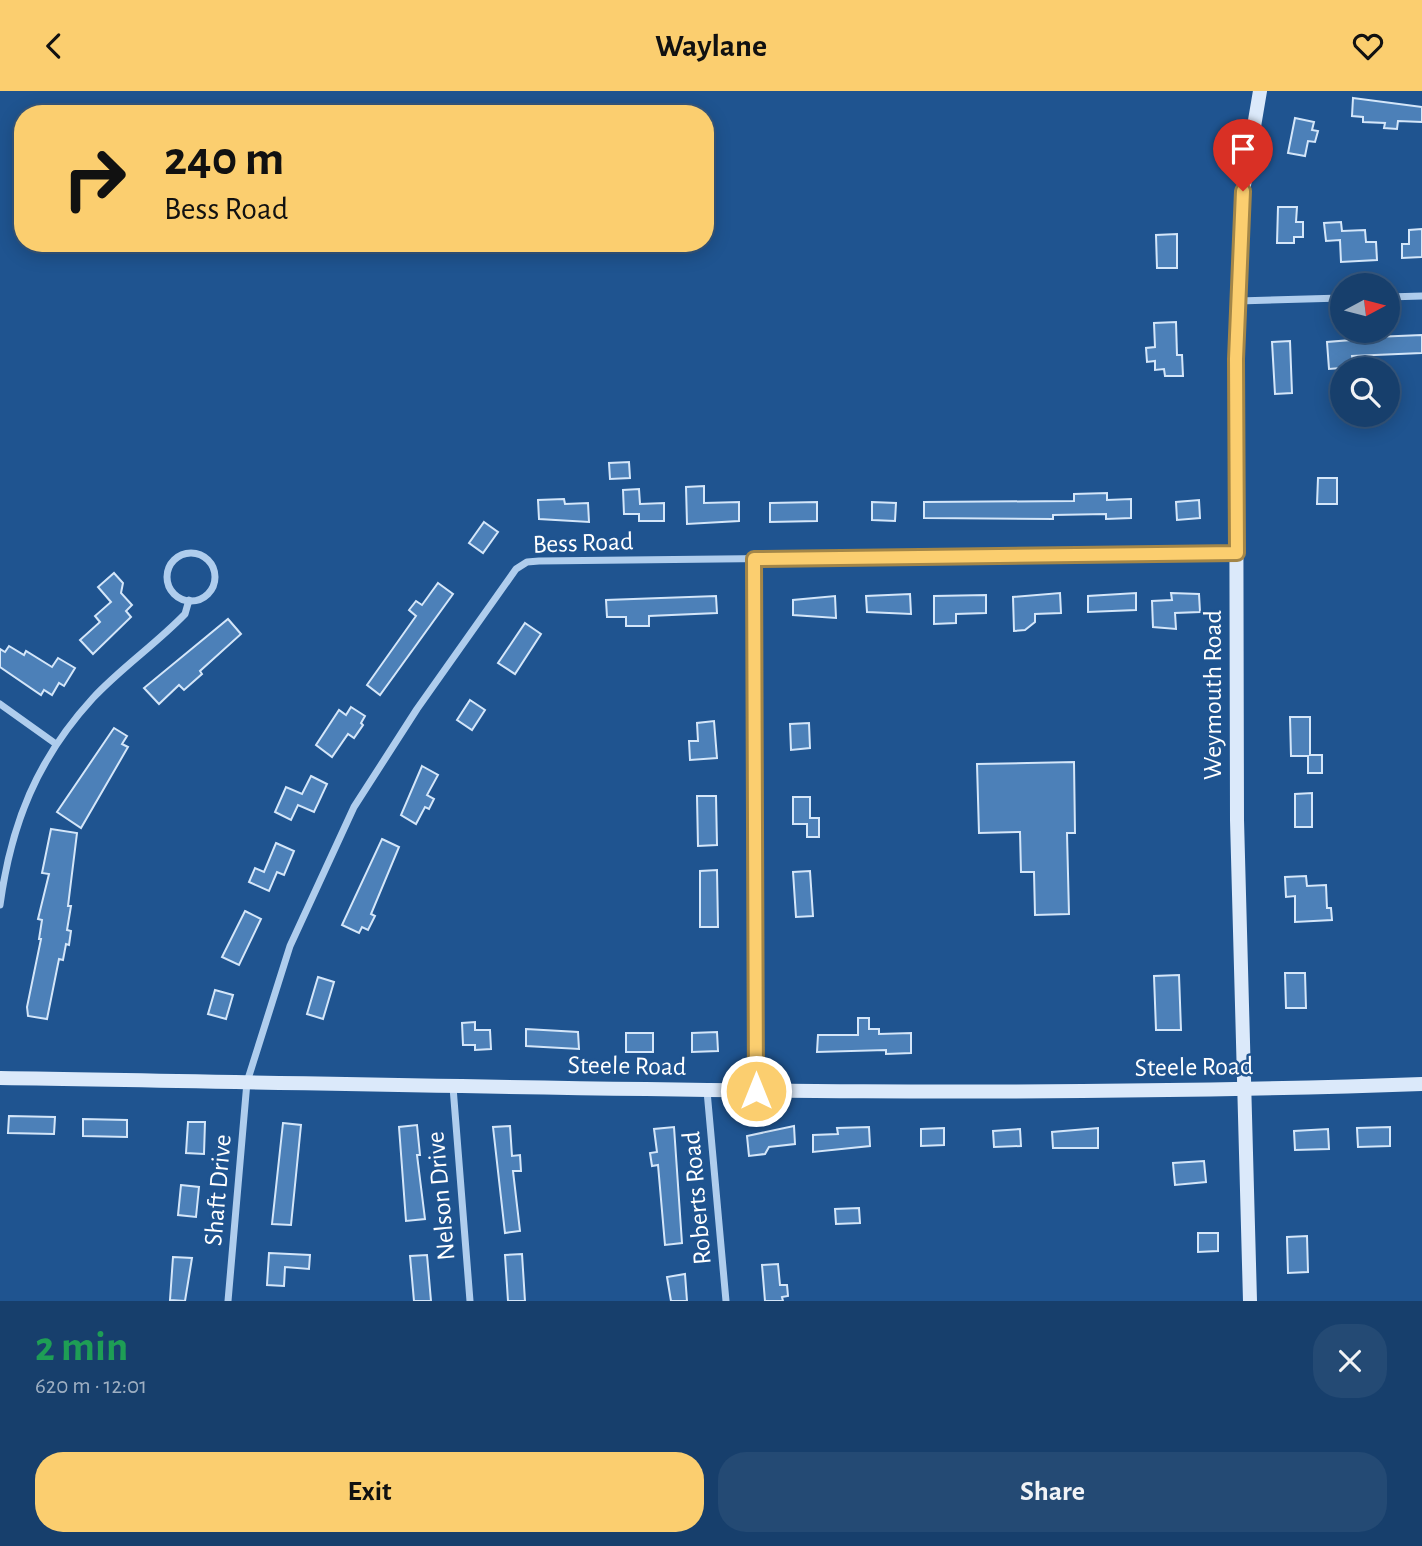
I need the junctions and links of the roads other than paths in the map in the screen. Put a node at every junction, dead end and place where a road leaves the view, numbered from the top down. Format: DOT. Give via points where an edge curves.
graph roads {
  1 [pos="1260,91"];
  2 [pos="1422,296"];
  3 [pos="1400,297"];
  4 [pos="1330,298"];
  5 [pos="1237,301"];
  6 [pos="1237,553"];
  7 [pos="754,559"];
  8 [pos="189,600"];
  9 [pos="0,704"];
  10 [pos="56,744"];
  11 [pos="0,905"];
  12 [pos="0,1078"];
  13 [pos="247,1082"];
  14 [pos="1422,1084"];
  15 [pos="453,1087"];
  16 [pos="708,1091"];
  17 [pos="756,1091"];
  18 [pos="1243,1091"];
  19 [pos="228,1301"];
  20 [pos="470,1301"];
  21 [pos="726,1301"];
  22 [pos="1250,1301"];
  1 -- 5 [label="street, Weymouth Road" via="1243,191"];
  2 -- 3 [label="street"];
  4 -- 5 [label="street"];
  5 -- 6 [label="street, Weymouth Road"];
  6 -- 7 [label="street, Bess Road"];
  6 -- 18 [label="street, Weymouth Road"];
  7 -- 13 [label="street, Bess Road" via="539,561 516,569 354,807 290,946"];
  7 -- 17 [label="street"];
  8 -- 8 [label="street" via="198,600 211,590 215,574 207,559 192,553 178,556 167,575 170,589"];
  8 -- 10 [label="street" via="185,614 94,697"];
  9 -- 10 [label="street"];
  10 -- 11 [label="street" via="15,827"];
  12 -- 13 [label="street, Steele Road"];
  13 -- 15 [label="street, Steele Road"];
  13 -- 19 [label="street, Shaft Drive"];
  14 -- 18 [label="street, Steele Road"];
  15 -- 16 [label="street, Steele Road"];
  15 -- 20 [label="street, Nelson Drive"];
  16 -- 17 [label="street, Steele Road"];
  16 -- 21 [label="street, Roberts Road"];
  17 -- 18 [label="street, Steele Road"];
  18 -- 22 [label="street, Weymouth Road"];
}
